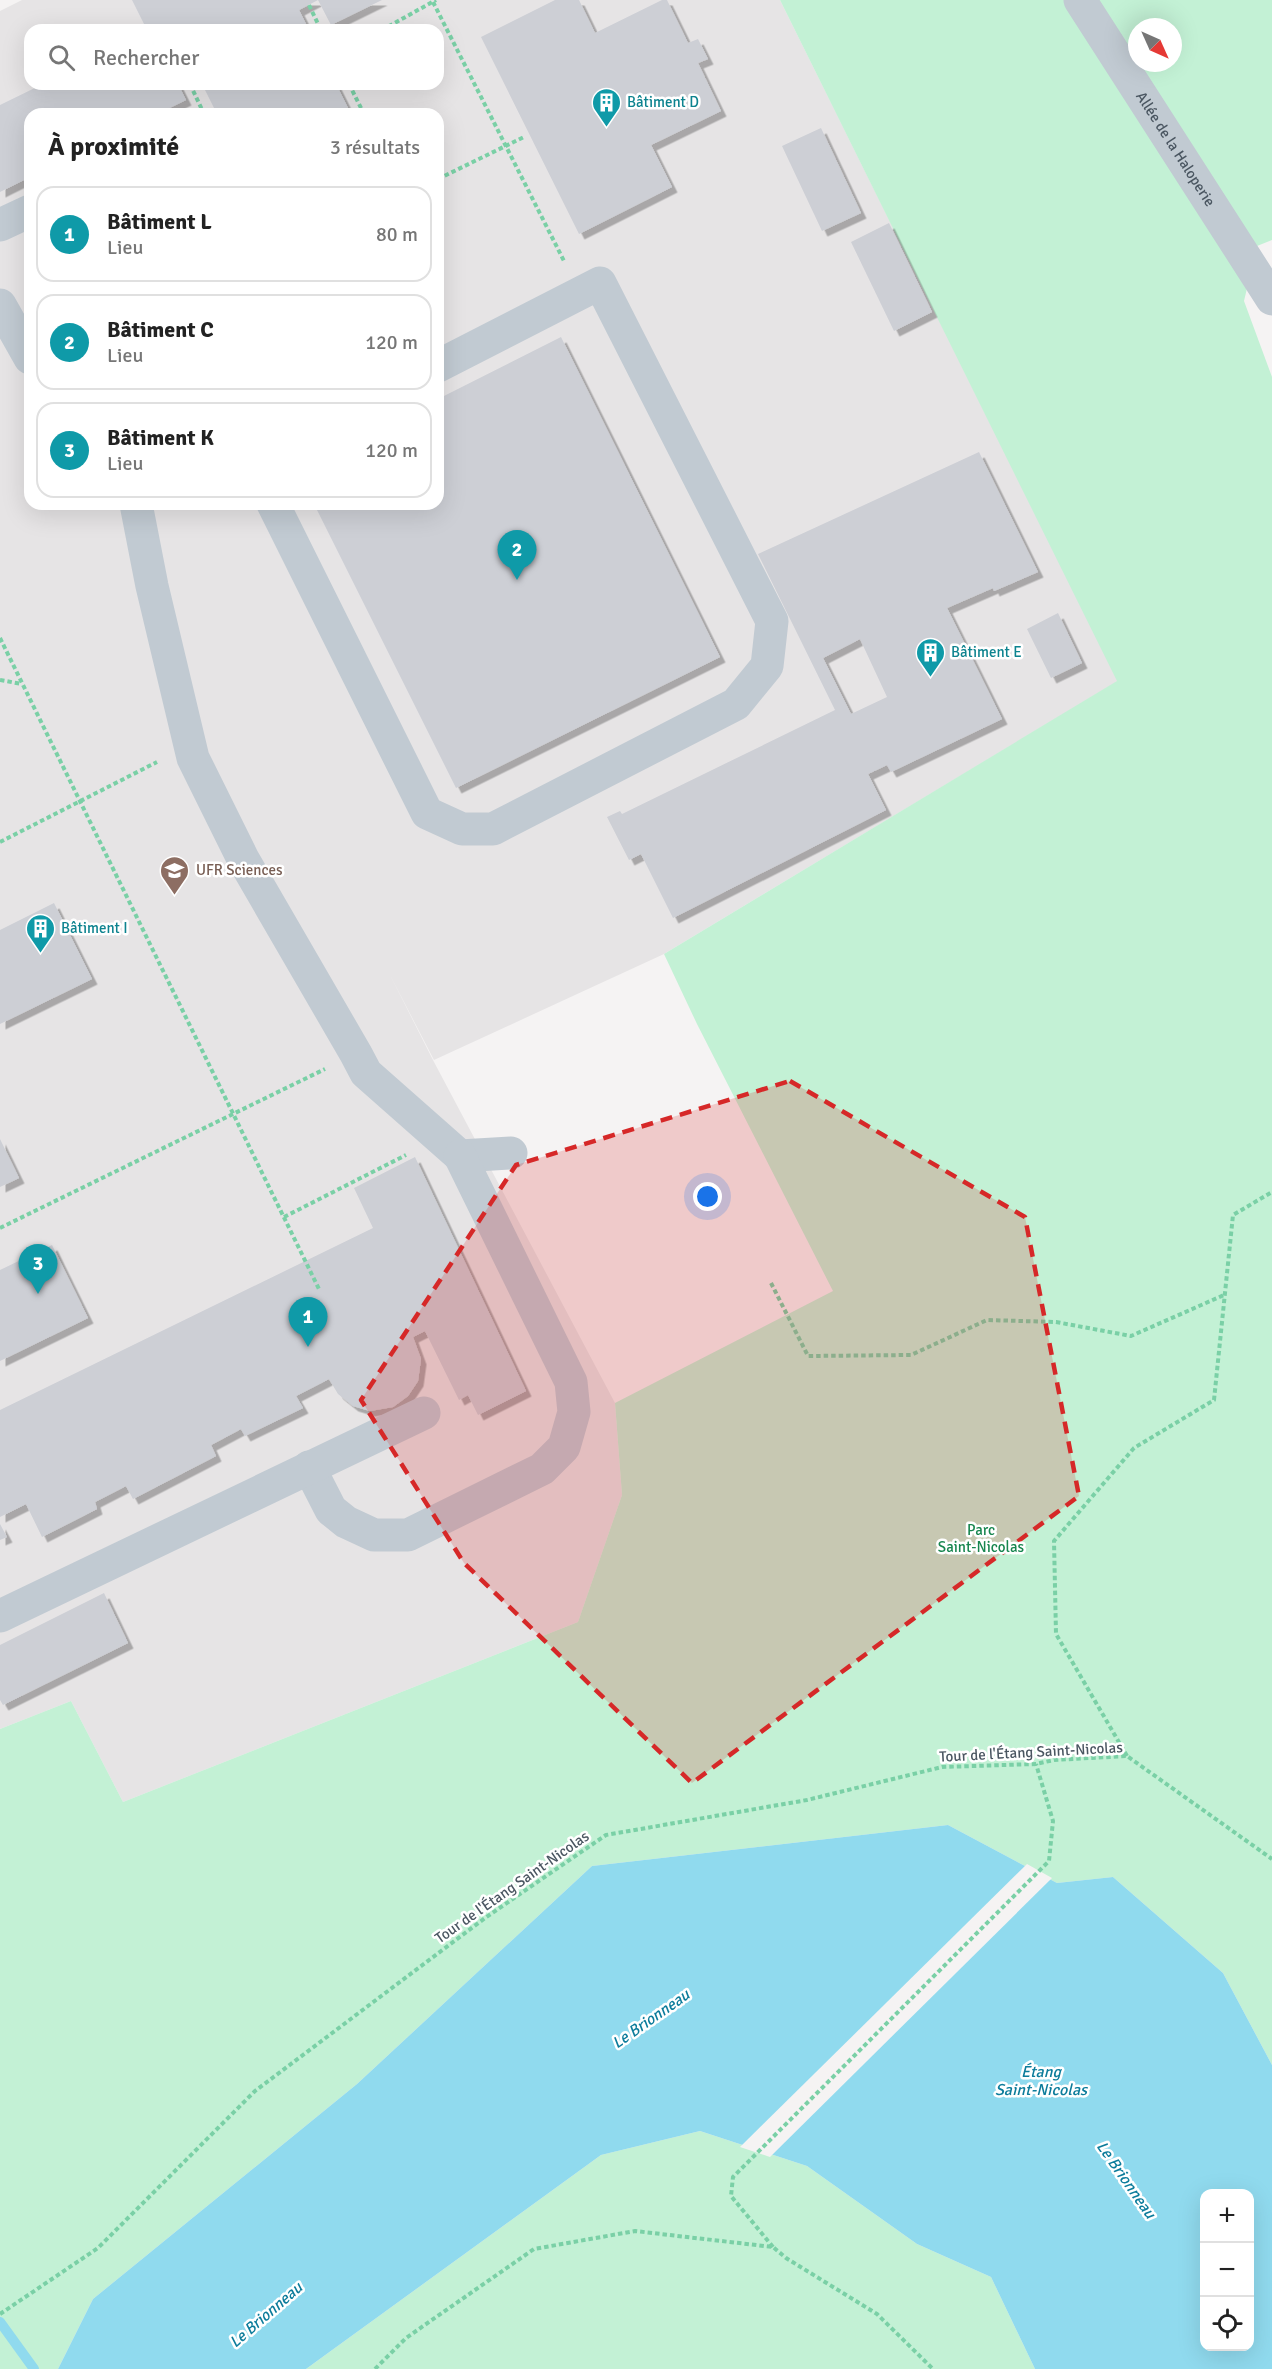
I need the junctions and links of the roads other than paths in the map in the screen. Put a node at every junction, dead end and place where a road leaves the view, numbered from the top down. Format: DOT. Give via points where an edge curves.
graph roads {
  1 [pos="1080,0"];
  2 [pos="24,214"];
  3 [pos="0,225"];
  4 [pos="1272,299"];
  5 [pos="0,303"];
  6 [pos="24,311"];
  7 [pos="24,347"];
  8 [pos="444,363"];
  9 [pos="137,510"];
  10 [pos="276,510"];
  11 [pos="510,1153"];
  12 [pos="460,1156"];
  13 [pos="424,1413"];
  14 [pos="309,1467"];
  15 [pos="0,1616"];
  1 -- 4 [label="street, Allée de la Haloperie"];
  2 -- 3 [label="street"];
  5 -- 6 [label="street"];
  5 -- 7 [label="street"];
  8 -- 10 [label="street" via="600,284 772,621 767,666 736,704 493,830 462,829 427,813"];
  9 -- 12 [label="street" via="193,758 243,859 366,1073"];
  11 -- 12 [label="street"];
  12 -- 14 [label="street" via="571,1382 574,1412 564,1447 542,1469 408,1535 374,1535 346,1522 331,1510"];
  13 -- 14 [label="street"];
  14 -- 15 [label="street"];
}
